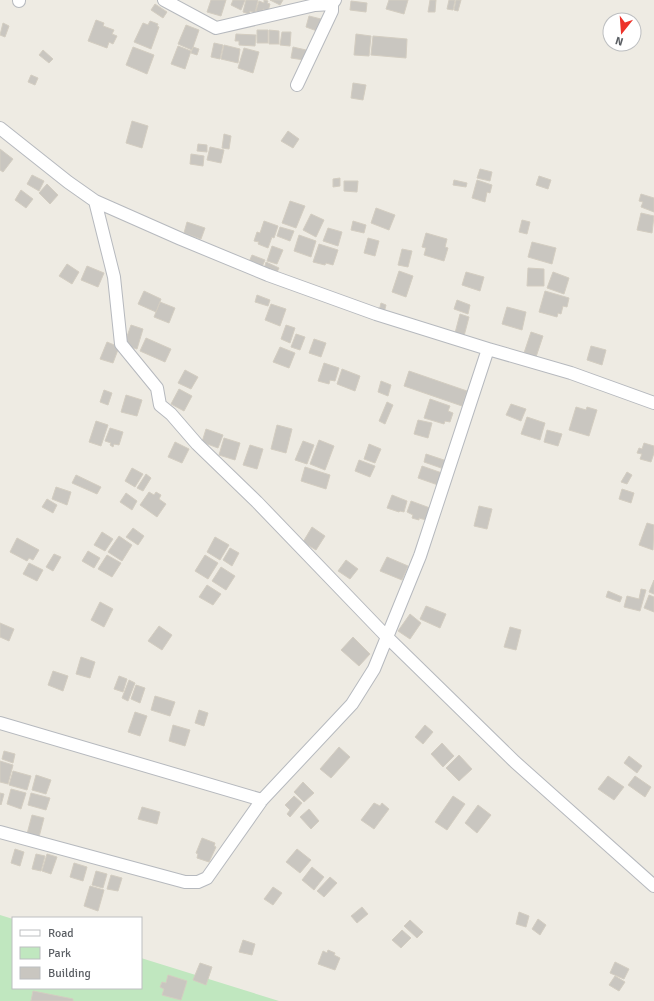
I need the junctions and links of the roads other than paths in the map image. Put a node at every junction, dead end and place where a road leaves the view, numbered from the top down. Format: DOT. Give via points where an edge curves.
graph roads {
  1 [pos="164,0"];
  2 [pos="333,2"];
  3 [pos="297,85"];
  4 [pos="0,128"];
  5 [pos="95,201"];
  6 [pos="488,349"];
  7 [pos="654,403"];
  8 [pos="387,637"];
  9 [pos="0,723"];
  10 [pos="262,800"];
  11 [pos="0,832"];
  12 [pos="654,886"];
  1 -- 2 [label="street" via="216,28"];
  2 -- 3 [label="street" via="332,11"];
  4 -- 5 [label="street"];
  5 -- 6 [label="street" via="268,275 376,314"];
  5 -- 8 [label="street" via="114,277 121,344 157,388 160,405 258,502"];
  6 -- 7 [label="street" via="571,373"];
  6 -- 8 [label="street" via="420,556"];
  8 -- 10 [label="street" via="374,669 352,704"];
  8 -- 12 [label="street" via="515,762"];
  9 -- 10 [label="street"];
  10 -- 11 [label="street" via="207,878 198,882 185,882"];
}
